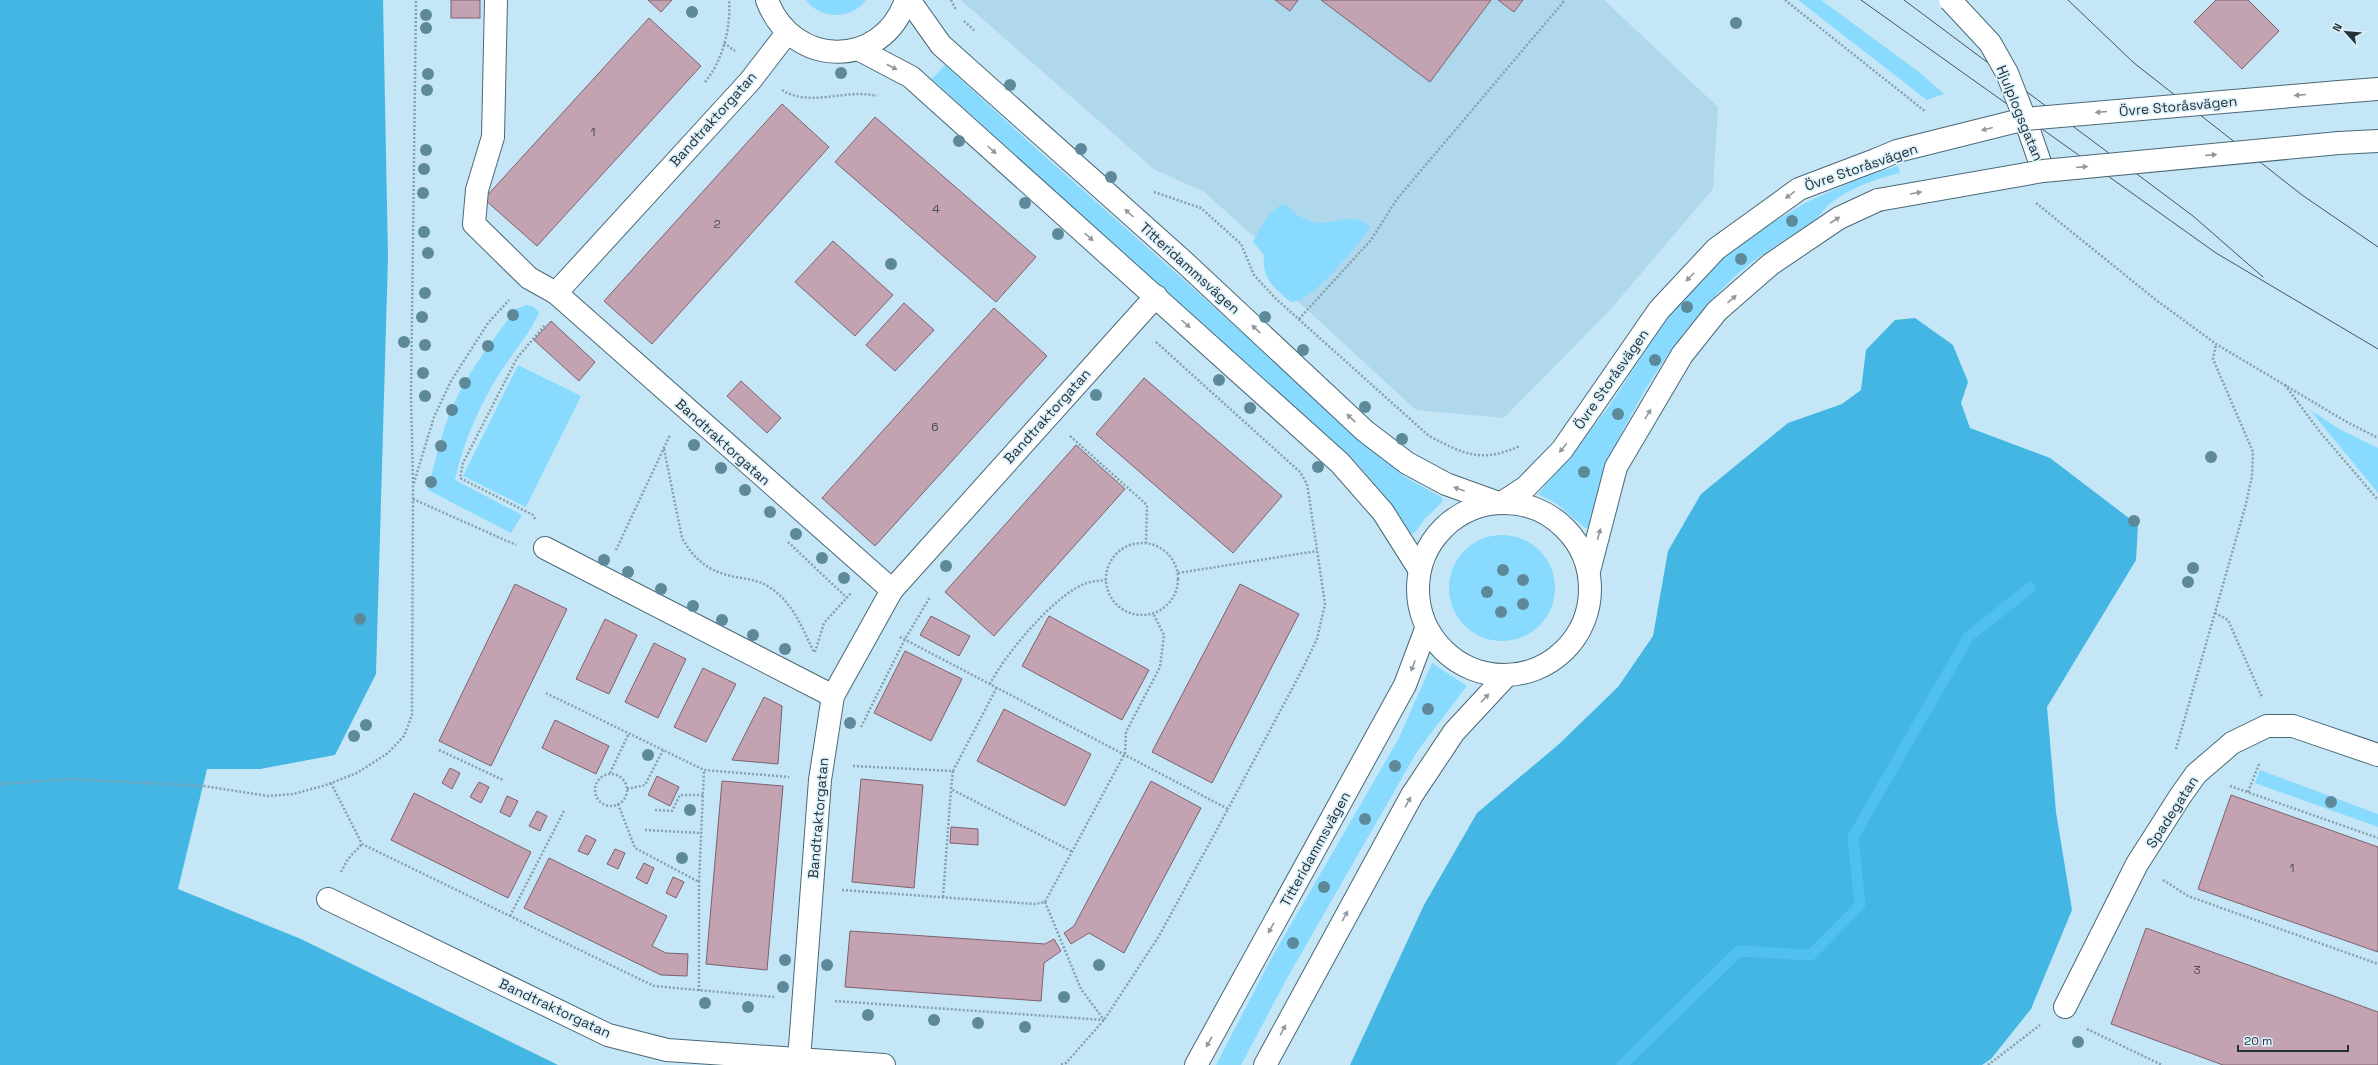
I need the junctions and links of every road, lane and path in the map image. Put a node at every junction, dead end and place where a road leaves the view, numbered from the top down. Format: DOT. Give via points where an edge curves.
graph roads {
  1 [pos="416,0"];
  2 [pos="496,0"];
  3 [pos="729,0"];
  4 [pos="767,0"];
  5 [pos="906,0"];
  6 [pos="909,0"];
  7 [pos="951,0"];
  8 [pos="1565,0"];
  9 [pos="1785,0"];
  10 [pos="1950,0"];
  11 [pos="959,14"];
  12 [pos="963,20"];
  13 [pos="976,32"];
  14 [pos="787,33"];
  15 [pos="858,49"];
  16 [pos="701,86"];
  17 [pos="2378,89"];
  18 [pos="1899,90"];
  19 [pos="783,91"];
  20 [pos="882,97"];
  21 [pos="2025,119"];
  22 [pos="2378,141"];
  23 [pos="2043,171"];
  24 [pos="1151,191"];
  25 [pos="2053,217"];
  26 [pos="529,278"];
  27 [pos="560,296"];
  28 [pos="1156,296"];
  29 [pos="1298,319"];
  30 [pos="1132,320"];
  31 [pos="2216,344"];
  32 [pos="2284,384"];
  33 [pos="1075,430"];
  34 [pos="671,434"];
  35 [pos="1070,436"];
  36 [pos="2378,438"];
  37 [pos="1064,442"];
  38 [pos="1525,444"];
  39 [pos="664,449"];
  40 [pos="413,486"];
  41 [pos="413,499"];
  42 [pos="2378,500"];
  43 [pos="1500,502"];
  44 [pos="1146,543"];
  45 [pos="545,548"];
  46 [pos="1318,551"];
  47 [pos="614,555"];
  48 [pos="1419,569"];
  49 [pos="1589,571"];
  50 [pos="871,572"];
  51 [pos="1178,573"];
  52 [pos="1106,580"];
  53 [pos="892,590"];
  54 [pos="933,591"];
  55 [pos="1153,613"];
  56 [pos="2215,613"];
  57 [pos="873,623"];
  58 [pos="1426,629"];
  59 [pos="905,639"];
  60 [pos="1506,676"];
  61 [pos="990,684"];
  62 [pos="997,687"];
  63 [pos="546,693"];
  64 [pos="833,696"];
  65 [pos="2267,726"];
  66 [pos="858,732"];
  67 [pos="629,733"];
  68 [pos="439,750"];
  69 [pos="663,750"];
  70 [pos="1125,753"];
  71 [pos="2378,755"];
  72 [pos="851,759"];
  73 [pos="704,770"];
  74 [pos="953,772"];
  75 [pos="610,773"];
  76 [pos="2196,774"];
  77 [pos="503,780"];
  78 [pos="820,780"];
  79 [pos="331,783"];
  80 [pos="0,784"];
  81 [pos="627,789"];
  82 [pos="951,789"];
  83 [pos="703,795"];
  84 [pos="2181,795"];
  85 [pos="618,804"];
  86 [pos="1228,809"];
  87 [pos="655,810"];
  88 [pos="564,811"];
  89 [pos="645,830"];
  90 [pos="701,833"];
  91 [pos="2378,838"];
  92 [pos="1073,852"];
  93 [pos="2137,864"];
  94 [pos="699,882"];
  95 [pos="843,882"];
  96 [pos="812,887"];
  97 [pos="842,890"];
  98 [pos="943,897"];
  99 [pos="842,898"];
  100 [pos="328,900"];
  101 [pos="1045,902"];
  102 [pos="510,916"];
  103 [pos="2378,964"];
  104 [pos="699,991"];
  105 [pos="836,993"];
  106 [pos="802,999"];
  107 [pos="836,1001"];
  108 [pos="2065,1007"];
  109 [pos="1104,1020"];
  110 [pos="2082,1027"];
  111 [pos="799,1060"];
  112 [pos="884,1065"];
  113 [pos="1059,1065"];
  114 [pos="1196,1065"];
  115 [pos="1265,1065"];
  116 [pos="1988,1065"];
  117 [pos="2162,1065"];
  1 -- 40 [label="path" via="411,388"];
  2 -- 26 [label="street, Bandtraktorgatan" via="494,137 476,190 474,224"];
  3 -- 16 [label="path" via="727,33 722,50 710,75"];
  4 -- 14 [label="street"];
  5 -- 15 [label="street" via="889,29 870,44"];
  43 -- 6 [label="street, Titteridammsvägen, one-way" via="1446,484 1407,463 1366,431 1183,261 941,45"];
  7 -- 11 [label="path"];
  8 -- 29 [label="path" via="1397,200 1371,240"];
  9 -- 18 [label="path"];
  10 -- 21 [label="street, Hjulplogsgatan, bridge" via="1990,43 2007,73"];
  12 -- 13 [label="path"];
  14 -- 15 [label="street" via="803,44 821,51 840,52"];
  14 -- 27 [label="street, Bandtraktorgatan" via="750,81"];
  15 -- 28 [label="street, one-way" via="911,77"];
  17 -- 21 [label="street, Övre Storåsvägen, one-way, bridge"];
  19 -- 20 [label="path" via="813,98 865,95"];
  21 -- 23 [label="street, Hjulplogsgatan"];
  21 -- 43 [label="street, Övre Storåsvägen, one-way, bridge" via="1897,151 1799,189 1716,249 1659,310 1562,450 1526,487"];
  23 -- 22 [label="street, one-way, bridge"];
  49 -- 23 [label="street, one-way, bridge" via="1616,468 1682,355 1717,311 1771,264 1839,218 1878,200"];
  24 -- 29 [label="path" via="1201,208 1241,244 1254,275"];
  25 -- 31 [label="path" via="2156,300"];
  26 -- 27 [label="street, Bandtraktorgatan"];
  26 -- 40 [label="path" via="488,322 451,380 434,417"];
  27 -- 45 [label="path" via="517,358 462,463 460,478 533,515"];
  27 -- 50 [label="street, Bandtraktorgatan"];
  28 -- 30 [label="street, Bandtraktorgatan"];
  28 -- 48 [label="street, one-way" via="1340,463 1383,512"];
  29 -- 38 [label="path" via="1429,436 1478,457 1500,455"];
  30 -- 46 [label="path" via="1300,472 1307,484"];
  30 -- 53 [label="street, Bandtraktorgatan"];
  31 -- 32 [label="path"];
  31 -- 56 [label="path" via="2213,359 2253,452 2252,476 2246,504"];
  32 -- 36 [label="path"];
  32 -- 42 [label="path" via="2320,432"];
  33 -- 35 [label="path"];
  34 -- 39 [label="path"];
  35 -- 37 [label="path"];
  35 -- 44 [label="path" via="1147,505"];
  39 -- 47 [label="path"];
  39 -- 50 [label="path" via="682,538 688,549 697,559 718,572 754,580 769,587 794,610 815,653 824,624"];
  40 -- 41 [label="path"];
  41 -- 45 [label="path" via="512,545"];
  41 -- 79 [label="path" via="412,715 404,736 388,753 357,773"];
  43 -- 48 [label="street" via="1475,507 1455,517 1439,531 1427,549"];
  43 -- 49 [label="street" via="1527,505 1553,518 1567,530 1581,549"];
  44 -- 51 [label="path" via="1157,546 1167,553"];
  44 -- 52 [label="path" via="1134,544 1118,553 1108,568"];
  45 -- 64 [label="street"];
  46 -- 51 [label="path"];
  46 -- 86 [label="path" via="1325,604 1317,639"];
  48 -- 58 [label="street" via="1417,590"];
  49 -- 60 [label="street" via="1589,603 1584,622 1572,643 1553,660 1531,672"];
  50 -- 53 [label="street, Bandtraktorgatan"];
  51 -- 55 [label="path" via="1174,596 1167,605"];
  52 -- 55 [label="path" via="1108,592 1114,603 1123,610 1135,615"];
  52 -- 61 [label="path" via="1085,583 1058,599 1019,643"];
  53 -- 57 [label="street, Bandtraktorgatan"];
  54 -- 59 [label="path"];
  55 -- 70 [label="path" via="1164,635 1160,667 1126,732"];
  56 -- 65 [label="path" via="2228,620 2262,693"];
  56 -- 84 [label="path" via="2172,763 2173,784"];
  57 -- 59 [label="path"];
  57 -- 64 [label="street, Bandtraktorgatan"];
  58 -- 60 [label="street" via="1446,654 1474,671"];
  58 -- 114 [label="street, Titteridammsvägen, one-way" via="1405,685"];
  59 -- 61 [label="path"];
  59 -- 66 [label="path"];
  115 -- 60 [label="street, one-way" via="1412,795 1454,732"];
  61 -- 62 [label="path"];
  62 -- 70 [label="path"];
  62 -- 74 [label="path"];
  63 -- 67 [label="path"];
  64 -- 78 [label="street, Bandtraktorgatan"];
  65 -- 71 [label="street, Spadegatan" via="2293,726"];
  65 -- 76 [label="street, Spadegatan" via="2232,743"];
  67 -- 69 [label="path"];
  67 -- 75 [label="path"];
  68 -- 77 [label="path"];
  69 -- 73 [label="path"];
  69 -- 81 [label="path" via="645,786"];
  70 -- 86 [label="path"];
  70 -- 92 [label="path"];
  72 -- 74 [label="path" via="850,766"];
  73 -- 78 [label="path"];
  73 -- 83 [label="path"];
  74 -- 82 [label="path"];
  75 -- 81 [label="path" via="620,776"];
  75 -- 85 [label="path" via="597,780 595,794 604,804"];
  76 -- 84 [label="street, Spadegatan"];
  76 -- 91 [label="path"];
  78 -- 96 [label="street, Bandtraktorgatan"];
  79 -- 80 [label="path" via="293,794 268,796 204,786 68,779"];
  79 -- 102 [label="path" via="362,844"];
  81 -- 85 [label="path" via="624,799"];
  82 -- 92 [label="path"];
  82 -- 98 [label="path"];
  83 -- 87 [label="path" via="680,795 672,811"];
  83 -- 90 [label="path"];
  84 -- 93 [label="street, Spadegatan"];
  85 -- 94 [label="path" via="635,848"];
  86 -- 109 [label="path" via="1159,936"];
  88 -- 102 [label="path"];
  89 -- 90 [label="path"];
  90 -- 94 [label="path"];
  92 -- 101 [label="path"];
  93 -- 103 [label="path" via="2188,896"];
  93 -- 108 [label="street, Spadegatan"];
  94 -- 104 [label="path"];
  95 -- 97 [label="path"];
  96 -- 97 [label="path"];
  96 -- 106 [label="street, Bandtraktorgatan"];
  97 -- 98 [label="path"];
  97 -- 99 [label="path"];
  98 -- 101 [label="path" via="1035,904"];
  100 -- 111 [label="street, Bandtraktorgatan" via="608,1035 667,1050"];
  101 -- 109 [label="path" via="1081,989"];
  102 -- 104 [label="path" via="654,986"];
  104 -- 106 [label="path"];
  105 -- 107 [label="path"];
  106 -- 107 [label="path"];
  106 -- 111 [label="street, Bandtraktorgatan"];
  107 -- 109 [label="path"];
  108 -- 116 [label="path" via="2012,1044"];
  109 -- 113 [label="path" via="1066,1063"];
  110 -- 117 [label="path"];
  111 -- 112 [label="street, Bandtraktorgatan"];
}
